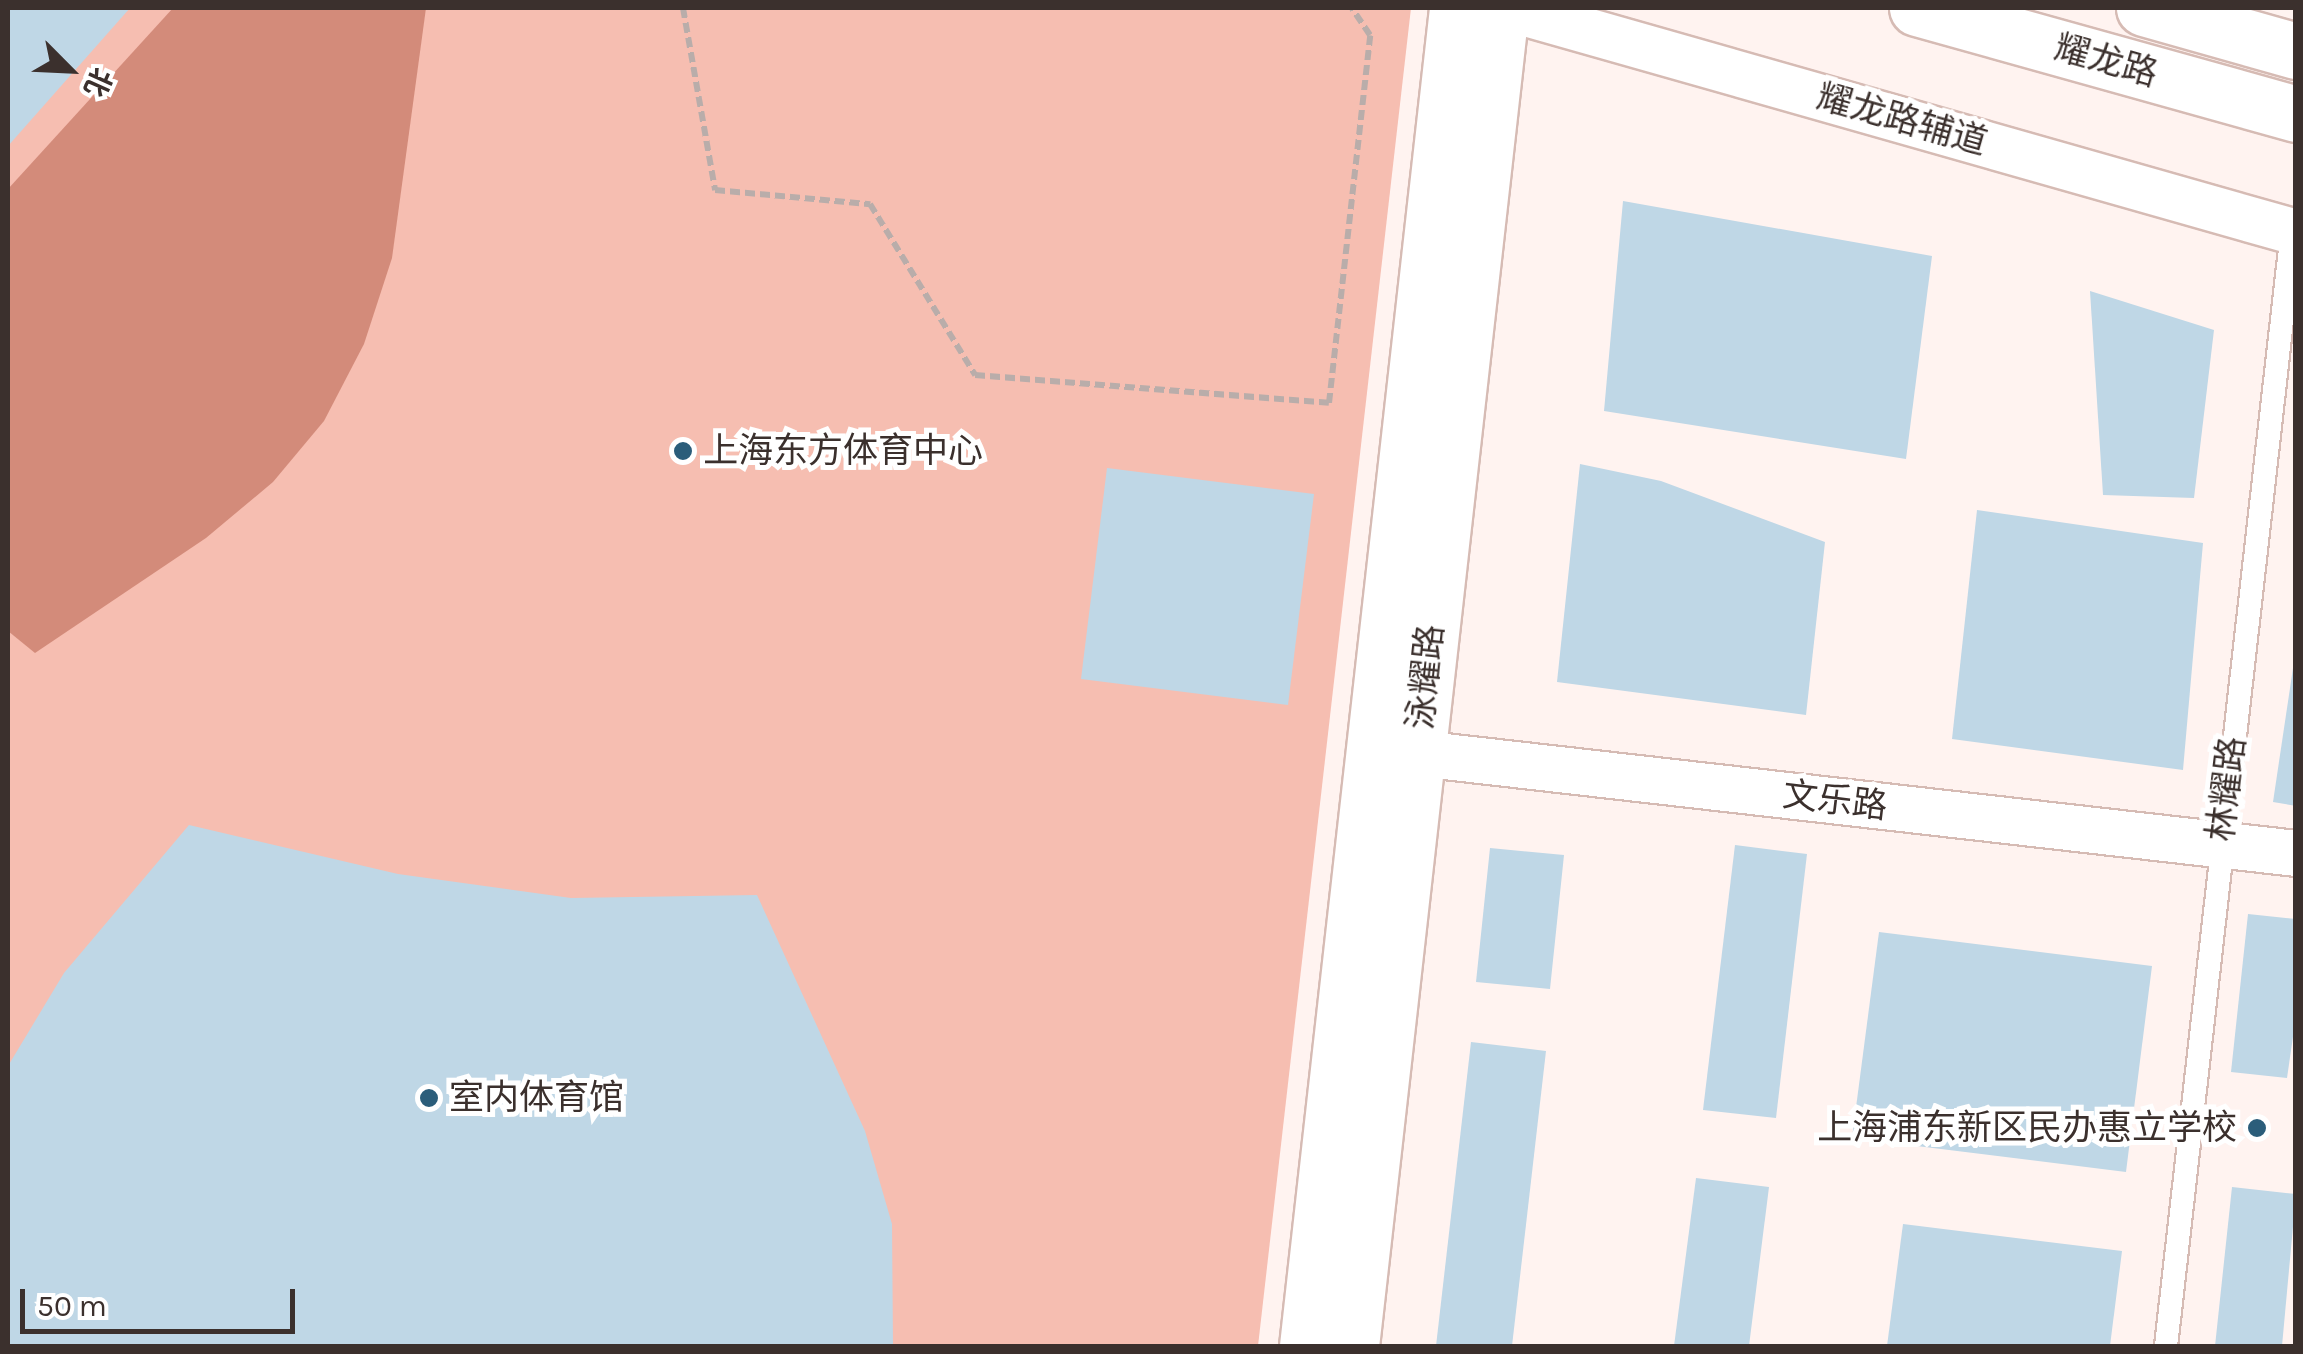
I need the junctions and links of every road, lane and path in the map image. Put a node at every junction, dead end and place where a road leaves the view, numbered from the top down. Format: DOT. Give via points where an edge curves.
graph roads {
  1 [pos="683,8"];
  2 [pos="1352,8"];
  3 [pos="1457,8"];
  4 [pos="1501,8"];
  5 [pos="1508,8"];
  6 [pos="1917,8"];
  7 [pos="2144,8"];
  8 [pos="2296,51"];
  9 [pos="2296,114"];
  10 [pos="2294,232"];
  11 [pos="1396,750"];
  12 [pos="2221,846"];
  13 [pos="2296,853"];
  14 [pos="1307,1346"];
  15 [pos="1352,1346"];
  16 [pos="2166,1346"];
  1 -- 2 [label="path" via="715,190 870,204 975,375 1328,404 1370,34"];
  3 -- 11 [label="street, 泳耀路"];
  4 -- 11 [label="street, 泳耀路"];
  5 -- 10 [label="street, 耀龙路辅道"];
  6 -- 9 [label="street, 耀龙路"];
  7 -- 8 [label="street, 耀龙路"];
  10 -- 12 [label="lane, 林耀路"];
  11 -- 12 [label="street, 文乐路"];
  11 -- 14 [label="street, 泳耀路"];
  11 -- 15 [label="street, 泳耀路"];
  12 -- 13 [label="street, 文乐路"];
  12 -- 16 [label="lane, 林耀路"];
}
